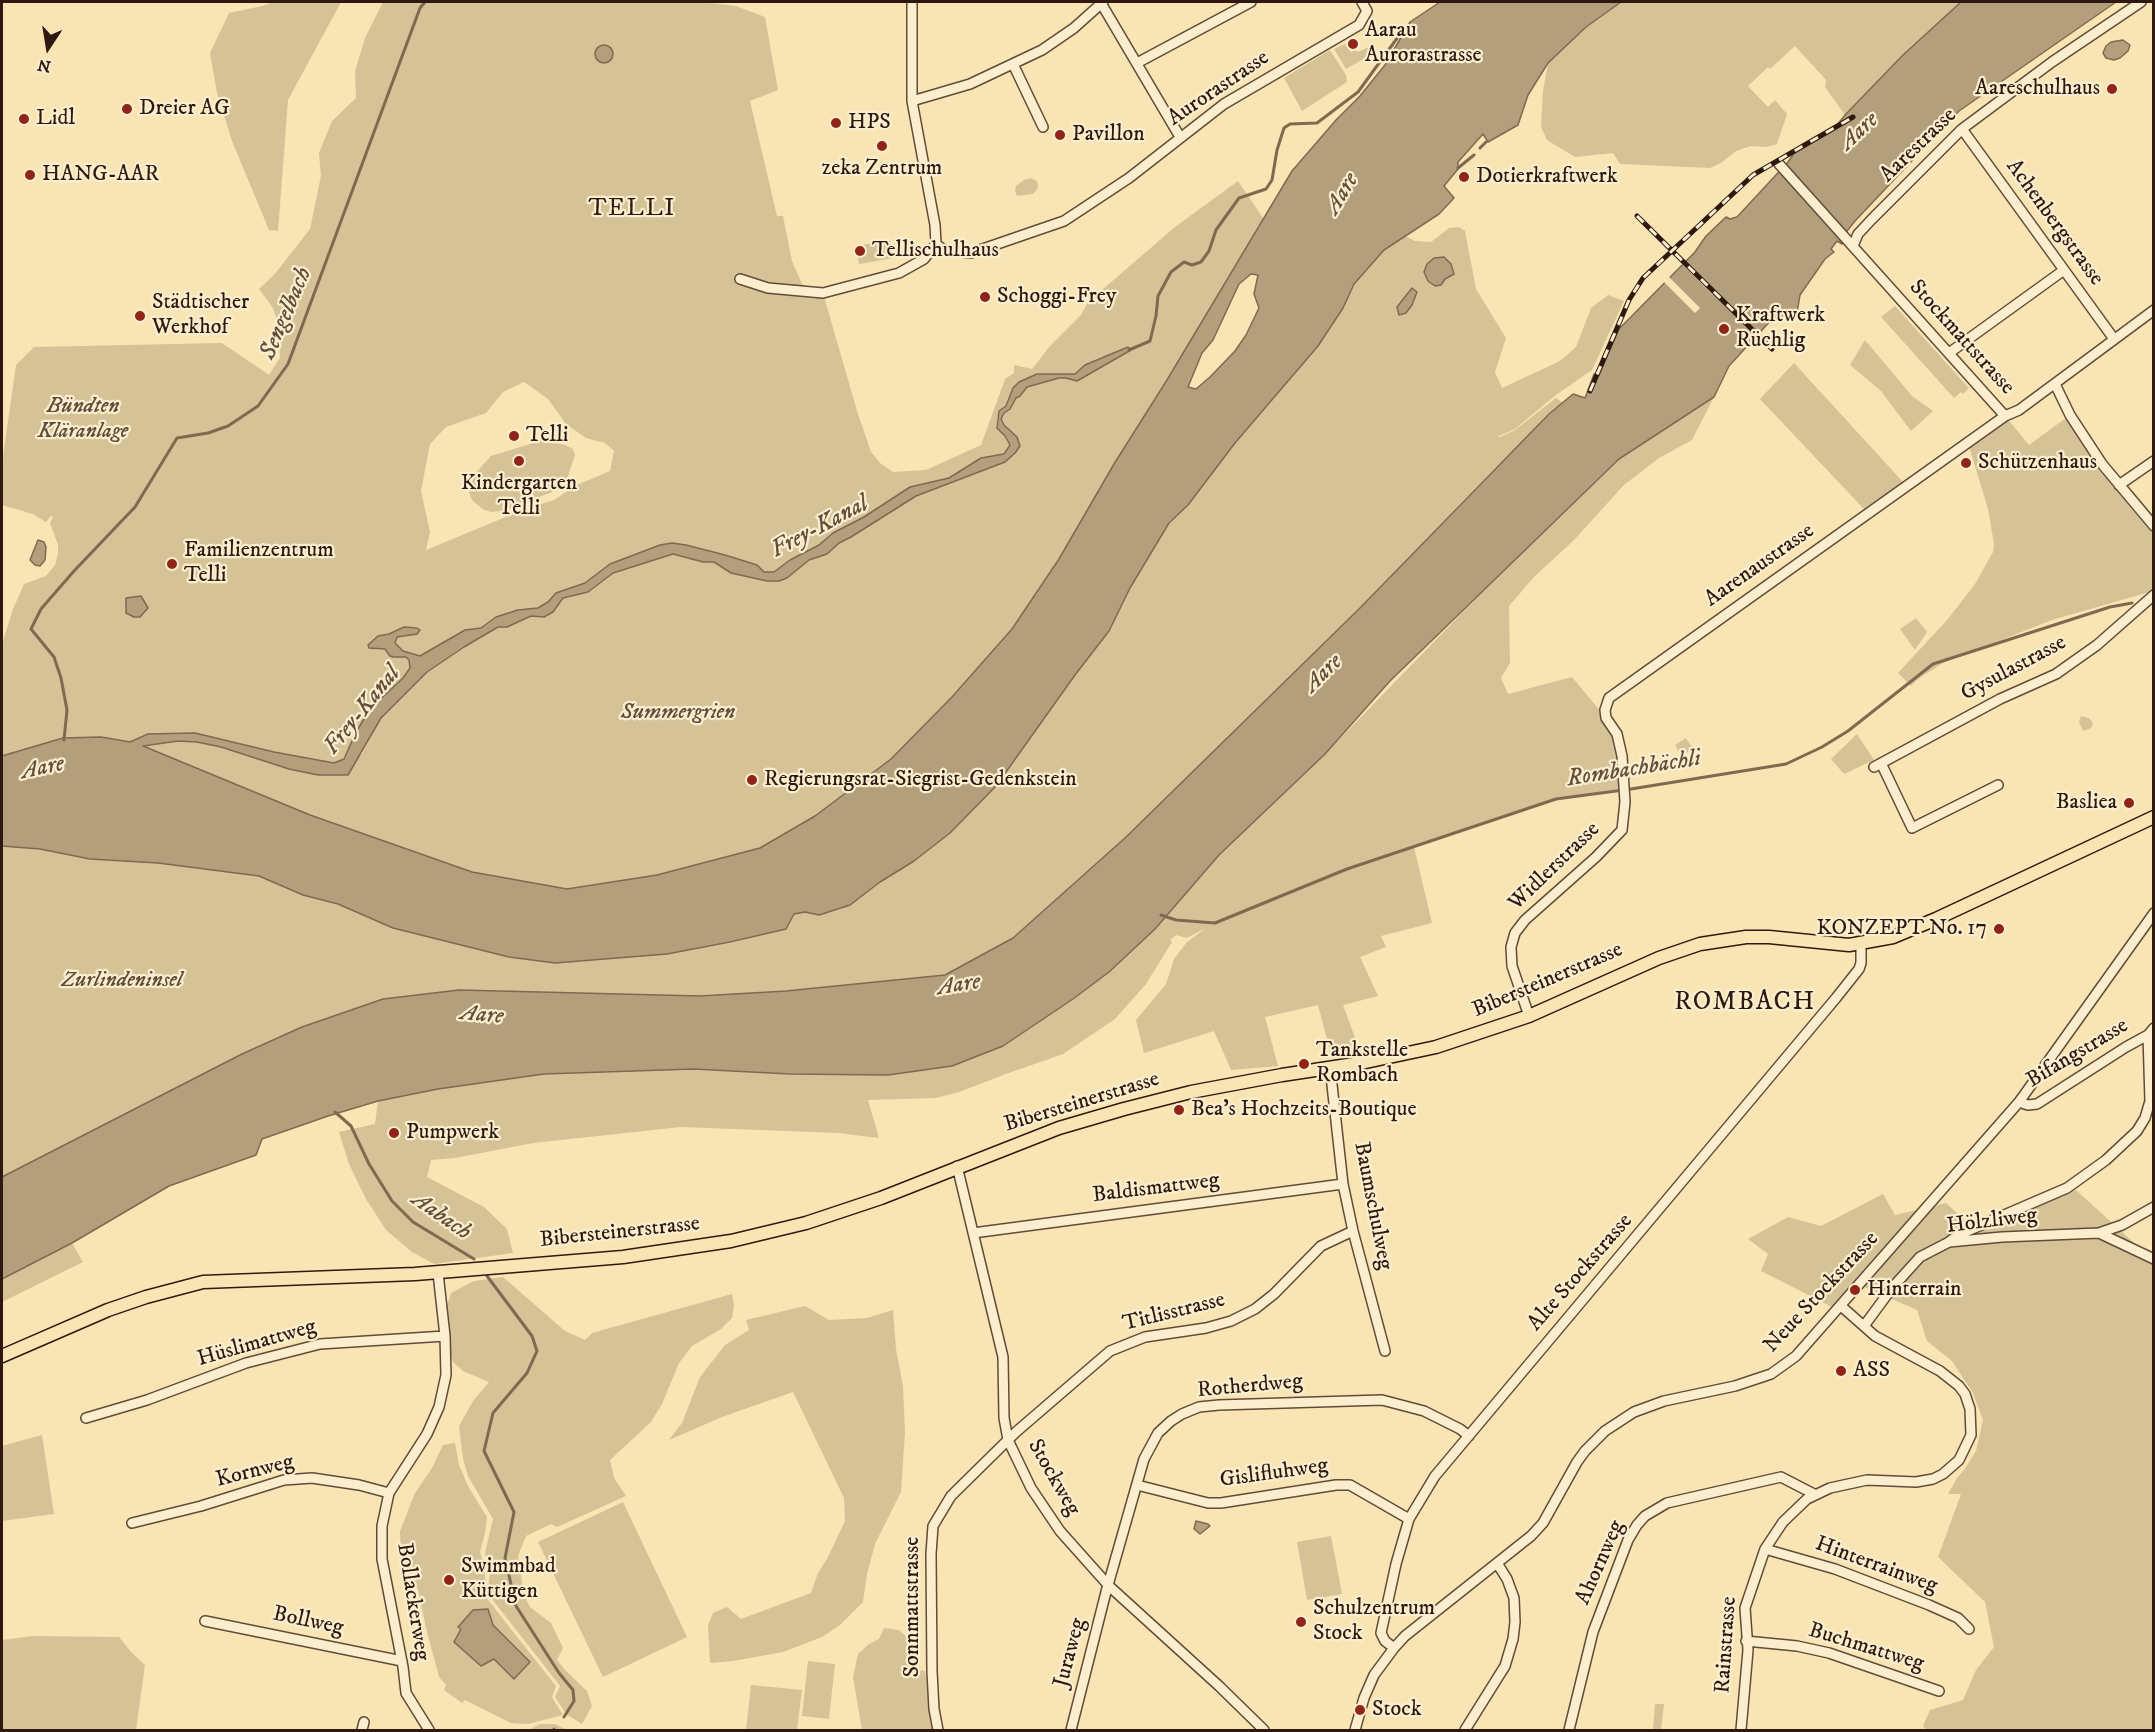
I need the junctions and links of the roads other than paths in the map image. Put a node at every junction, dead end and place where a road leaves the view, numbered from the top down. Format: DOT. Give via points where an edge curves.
graph roads {
  1 [pos="912,2"];
  2 [pos="1102,2"];
  3 [pos="1251,2"];
  4 [pos="1362,2"];
  5 [pos="2141,2"];
  6 [pos="1137,63"];
  7 [pos="1013,64"];
  8 [pos="912,101"];
  9 [pos="1043,127"];
  10 [pos="1962,129"];
  11 [pos="1180,137"];
  12 [pos="1779,164"];
  13 [pos="1850,243"];
  14 [pos="936,244"];
  15 [pos="2064,270"];
  16 [pos="740,279"];
  17 [pos="2154,310"];
  18 [pos="2114,339"];
  19 [pos="1948,353"];
  20 [pos="2055,384"];
  21 [pos="2005,416"];
  22 [pos="2154,461"];
  23 [pos="2119,485"];
  24 [pos="2154,526"];
  25 [pos="2154,595"];
  26 [pos="1624,781"];
  27 [pos="1998,785"];
  28 [pos="2154,817"];
  29 [pos="2154,913"];
  30 [pos="1860,944"];
  31 [pos="1529,1016"];
  32 [pos="2151,1032"];
  33 [pos="1330,1067"];
  34 [pos="2152,1096"];
  35 [pos="2019,1102"];
  36 [pos="957,1166"];
  37 [pos="1343,1185"];
  38 [pos="2154,1207"];
  39 [pos="1353,1231"];
  40 [pos="973,1233"];
  41 [pos="2099,1233"];
  42 [pos="1949,1242"];
  43 [pos="2154,1258"];
  44 [pos="438,1273"];
  45 [pos="1841,1306"];
  46 [pos="1864,1326"];
  47 [pos="445,1335"];
  48 [pos="1385,1351"];
  49 [pos="2,1356"];
  50 [pos="86,1418"];
  51 [pos="1468,1436"];
  52 [pos="1008,1440"];
  53 [pos="1137,1485"];
  54 [pos="388,1494"];
  55 [pos="1814,1494"];
  56 [pos="1409,1519"];
  57 [pos="132,1523"];
  58 [pos="1765,1549"];
  59 [pos="1497,1563"];
  60 [pos="1109,1586"];
  61 [pos="205,1621"];
  62 [pos="1969,1629"];
  63 [pos="1746,1641"];
  64 [pos="1394,1648"];
  65 [pos="402,1661"];
  66 [pos="1939,1691"];
  67 [pos="429,1731"];
  68 [pos="938,1731"];
  69 [pos="1071,1731"];
  70 [pos="1264,1731"];
  71 [pos="1355,1731"];
  72 [pos="1465,1731"];
  73 [pos="1569,1731"];
  74 [pos="1741,1731"];
  1 -- 8 [label="street"];
  2 -- 6 [label="street"];
  2 -- 7 [label="street" via="1074,28"];
  3 -- 6 [label="street"];
  4 -- 11 [label="street, Aurorastrasse" via="1367,11 1359,26 1224,104"];
  5 -- 10 [label="street, Aarestrasse"];
  6 -- 11 [label="street"];
  7 -- 8 [label="street" via="970,84"];
  7 -- 9 [label="street"];
  8 -- 14 [label="street"];
  10 -- 13 [label="street, Aarestrasse"];
  10 -- 15 [label="street, Achenbergstrasse"];
  11 -- 14 [label="street, Aurorastrasse" via="1129,178 1064,221 971,253 944,250"];
  12 -- 13 [label="street, Stockmattstrasse"];
  13 -- 19 [label="street, Stockmattstrasse"];
  14 -- 16 [label="street" via="924,259 899,273 823,293 768,288"];
  15 -- 18 [label="street, Achenbergstrasse"];
  15 -- 19 [label="street"];
  17 -- 18 [label="street, Stockmattstrasse"];
  18 -- 20 [label="street, Stockmattstrasse"];
  19 -- 21 [label="street, Stockmattstrasse"];
  20 -- 21 [label="street, Stockmattstrasse"];
  20 -- 23 [label="street" via="2086,441"];
  21 -- 26 [label="street, Aarenaustrasse" via="1610,698 1606,718 1620,742"];
  22 -- 23 [label="street"];
  23 -- 24 [label="street"];
  25 -- 27 [label="street, Gysulastrasse" via="2097,645 2056,674 2000,699 1878,765 1912,828"];
  26 -- 31 [label="street, Widlerstrasse" via="1622,830 1515,933 1512,966"];
  28 -- 30 [label="main road, Bibersteinerstrasse" via="1904,933"];
  29 -- 35 [label="street, Neue Stockstrasse"];
  30 -- 31 [label="main road, Bibersteinerstrasse" via="1769,937 1707,943 1659,958"];
  30 -- 51 [label="street, Alte Stockstrasse" via="1859,969 1832,1004"];
  31 -- 33 [label="main road, Bibersteinerstrasse" via="1430,1049"];
  32 -- 34 [label="street"];
  32 -- 35 [label="street, Bifangstrasse" via="2037,1104"];
  33 -- 36 [label="main road, Bibersteinerstrasse" via="1134,1106 1059,1128"];
  33 -- 37 [label="street, Baumschulweg"];
  34 -- 42 [label="street" via="2137,1131 2106,1160 2067,1188"];
  35 -- 45 [label="street, Neue Stockstrasse"];
  36 -- 40 [label="street, Stockweg"];
  36 -- 44 [label="main road, Bibersteinerstrasse" via="834,1214 731,1241 623,1257"];
  37 -- 39 [label="street, Baumschulweg"];
  37 -- 40 [label="street, Baldismattweg"];
  38 -- 41 [label="street" via="2122,1226"];
  39 -- 48 [label="street, Baumschulweg"];
  39 -- 52 [label="street, Titlisstrasse" via="1321,1246 1274,1294 1231,1321 1145,1337 1110,1352"];
  40 -- 52 [label="street, Stockweg" via="1003,1357"];
  41 -- 42 [label="street, Hölzliweg"];
  41 -- 43 [label="street, Hölzliweg"];
  42 -- 46 [label="street, Hölzliweg" via="1920,1257"];
  44 -- 47 [label="street, Bollackerweg"];
  44 -- 49 [label="main road, Bibersteinerstrasse" via="203,1282 108,1310"];
  45 -- 46 [label="street, Rainstrasse"];
  45 -- 59 [label="street, Neue Stockstrasse" via="1796,1356 1771,1374 1664,1401 1605,1431 1585,1450 1543,1523"];
  46 -- 55 [label="street, Rainstrasse" via="1959,1386 1970,1409 1968,1445 1952,1468 1933,1479 1859,1480"];
  47 -- 50 [label="street, Hüslimattweg" via="320,1344 246,1363"];
  47 -- 54 [label="street, Bollackerweg" via="446,1375 439,1407 427,1434"];
  51 -- 53 [label="street, Rotherdweg" via="1424,1411 1382,1400 1199,1407 1182,1414 1158,1433 1144,1459"];
  51 -- 56 [label="street, Alte Stockstrasse"];
  52 -- 60 [label="street, Stockweg" via="1048,1515"];
  52 -- 68 [label="street, Sonnmattstrasse" via="951,1496 933,1526 932,1671"];
  53 -- 56 [label="street, Gislifluhweg" via="1221,1503 1350,1485"];
  53 -- 60 [label="street, Rotherdweg"];
  54 -- 57 [label="street, Kornweg" via="316,1478 284,1480"];
  54 -- 65 [label="street, Bollackerweg" via="382,1526 382,1559"];
  55 -- 58 [label="street, Rainstrasse" via="1788,1517"];
  55 -- 73 [label="street, Ahornweg" via="1781,1477 1666,1503 1646,1516 1628,1540 1593,1632"];
  56 -- 64 [label="street, Alte Stockstrasse" via="1381,1633"];
  58 -- 62 [label="street, Hinterrainweg" via="1835,1569 1929,1605 1958,1618"];
  58 -- 63 [label="street, Rainstrasse" via="1745,1608"];
  59 -- 64 [label="street, Neue Stockstrasse"];
  59 -- 72 [label="street" via="1514,1598 1513,1639 1505,1666"];
  60 -- 69 [label="street, Juraweg"];
  60 -- 70 [label="street, Stockweg"];
  61 -- 65 [label="street, Bollweg"];
  63 -- 66 [label="street, Buchmattweg" via="1828,1653"];
  63 -- 74 [label="street, Rainstrasse"];
  64 -- 71 [label="street, Neue Stockstrasse" via="1374,1676"];
  65 -- 67 [label="street, Bollackerweg" via="406,1693"];
}
